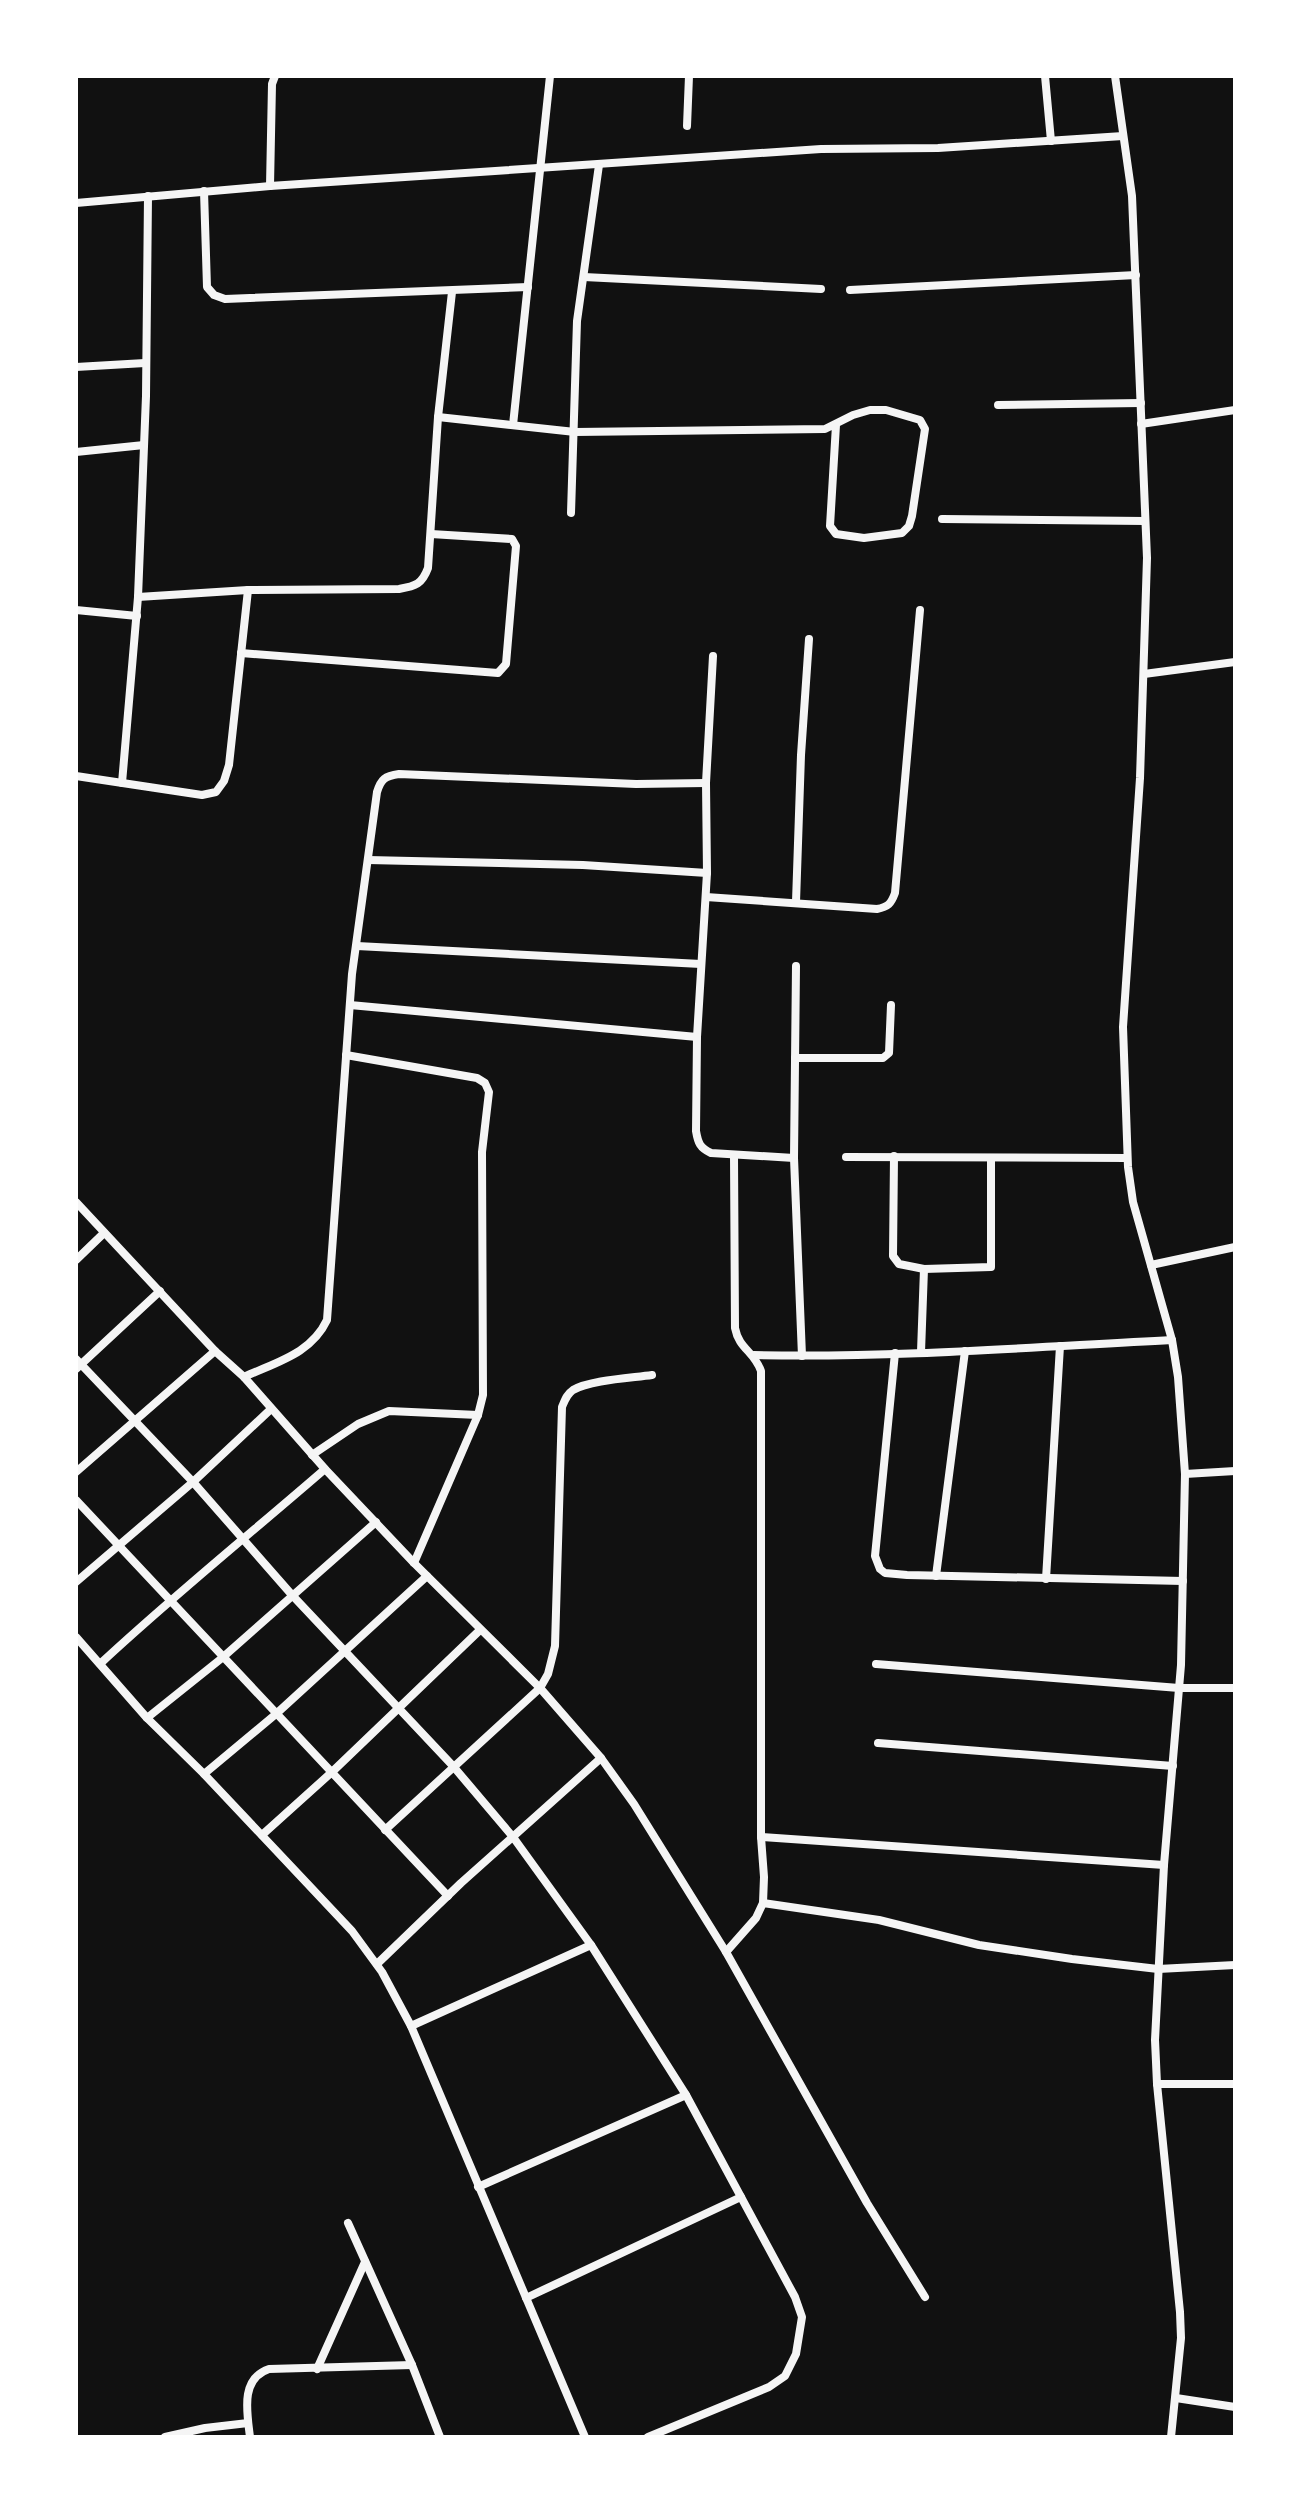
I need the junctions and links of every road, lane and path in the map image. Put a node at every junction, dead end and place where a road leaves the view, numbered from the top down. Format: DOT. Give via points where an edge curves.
graph roads {
  1 [pos="275,76"];
  2 [pos="550,76"];
  3 [pos="689,76"];
  4 [pos="1045,76"];
  5 [pos="1115,76"];
  6 [pos="687,126"];
  7 [pos="1123,136"];
  8 [pos="1051,141"];
  9 [pos="599,165"];
  10 [pos="542,169"];
  11 [pos="270,186"];
  12 [pos="204,191"];
  13 [pos="148,196"];
  14 [pos="76,203"];
  15 [pos="1136,275"];
  16 [pos="584,277"];
  17 [pos="528,287"];
  18 [pos="821,289"];
  19 [pos="850,290"];
  20 [pos="452,292"];
  21 [pos="145,363"];
  22 [pos="76,367"];
  23 [pos="1141,403"];
  24 [pos="998,405"];
  25 [pos="1235,410"];
  26 [pos="438,417"];
  27 [pos="1141,424"];
  28 [pos="513,425"];
  29 [pos="836,425"];
  30 [pos="575,432"];
  31 [pos="144,445"];
  32 [pos="76,452"];
  33 [pos="571,513"];
  34 [pos="942,519"];
  35 [pos="1145,521"];
  36 [pos="431,534"];
  37 [pos="248,590"];
  38 [pos="138,597"];
  39 [pos="76,610"];
  40 [pos="920,610"];
  41 [pos="137,616"];
  42 [pos="809,639"];
  43 [pos="241,653"];
  44 [pos="713,656"];
  45 [pos="1235,662"];
  46 [pos="1144,674"];
  47 [pos="76,776"];
  48 [pos="122,783"];
  49 [pos="706,783"];
  50 [pos="368,860"];
  51 [pos="707,873"];
  52 [pos="706,897"];
  53 [pos="796,902"];
  54 [pos="357,946"];
  55 [pos="701,964"];
  56 [pos="796,966"];
  57 [pos="350,1005"];
  58 [pos="891,1005"];
  59 [pos="697,1037"];
  60 [pos="346,1055"];
  61 [pos="795,1058"];
  62 [pos="734,1156"];
  63 [pos="894,1156"];
  64 [pos="846,1157"];
  65 [pos="794,1158"];
  66 [pos="1127,1158"];
  67 [pos="991,1159"];
  68 [pos="76,1202"];
  69 [pos="104,1233"];
  70 [pos="1235,1247"];
  71 [pos="76,1260"];
  72 [pos="1151,1265"];
  73 [pos="924,1269"];
  74 [pos="160,1291"];
  75 [pos="1172,1340"];
  76 [pos="1060,1346"];
  77 [pos="215,1351"];
  78 [pos="965,1351"];
  79 [pos="921,1352"];
  80 [pos="895,1353"];
  81 [pos="754,1355"];
  82 [pos="802,1356"];
  83 [pos="78,1365"];
  84 [pos="652,1375"];
  85 [pos="244,1377"];
  86 [pos="271,1409"];
  87 [pos="478,1415"];
  88 [pos="134,1422"];
  89 [pos="312,1455"];
  90 [pos="325,1469"];
  91 [pos="1235,1471"];
  92 [pos="76,1472"];
  93 [pos="1185,1474"];
  94 [pos="193,1482"];
  95 [pos="76,1500"];
  96 [pos="376,1522"];
  97 [pos="244,1540"];
  98 [pos="119,1546"];
  99 [pos="414,1563"];
  100 [pos="427,1576"];
  101 [pos="936,1576"];
  102 [pos="1046,1579"];
  103 [pos="1183,1581"];
  104 [pos="76,1582"];
  105 [pos="292,1595"];
  106 [pos="169,1599"];
  107 [pos="480,1630"];
  108 [pos="76,1637"];
  109 [pos="344,1650"];
  110 [pos="222,1658"];
  111 [pos="101,1663"];
  112 [pos="876,1664"];
  113 [pos="540,1688"];
  114 [pos="1179,1688"];
  115 [pos="1235,1688"];
  116 [pos="397,1707"];
  117 [pos="276,1714"];
  118 [pos="147,1718"];
  119 [pos="878,1743"];
  120 [pos="601,1758"];
  121 [pos="453,1766"];
  122 [pos="1173,1766"];
  123 [pos="204,1774"];
  124 [pos="330,1774"];
  125 [pos="385,1830"];
  126 [pos="262,1835"];
  127 [pos="513,1837"];
  128 [pos="761,1837"];
  129 [pos="1164,1865"];
  130 [pos="448,1896"];
  131 [pos="763,1903"];
  132 [pos="591,1945"];
  133 [pos="726,1952"];
  134 [pos="377,1964"];
  135 [pos="1235,1965"];
  136 [pos="1158,1969"];
  137 [pos="411,2026"];
  138 [pos="1157,2084"];
  139 [pos="1235,2084"];
  140 [pos="686,2095"];
  141 [pos="478,2187"];
  142 [pos="741,2197"];
  143 [pos="348,2223"];
  144 [pos="365,2262"];
  145 [pos="925,2297"];
  146 [pos="526,2298"];
  147 [pos="412,2365"];
  148 [pos="317,2369"];
  149 [pos="1176,2398"];
  150 [pos="1235,2407"];
  151 [pos="248,2423"];
  152 [pos="165,2437"];
  153 [pos="250,2437"];
  154 [pos="440,2437"];
  155 [pos="585,2437"];
  156 [pos="648,2437"];
  157 [pos="1171,2437"];
  1 -- 11 [label="street"];
  2 -- 10 [label="street"];
  3 -- 6 [label="street"];
  4 -- 8 [label="street"];
  5 -- 7 [label="street"];
  7 -- 8 [label="street"];
  7 -- 15 [label="street"];
  8 -- 9 [label="street" via="821,149"];
  9 -- 10 [label="street"];
  9 -- 16 [label="street"];
  10 -- 11 [label="street"];
  10 -- 17 [label="street"];
  11 -- 12 [label="street"];
  12 -- 13 [label="street"];
  12 -- 20 [label="street" via="205,274 214,295 236,300"];
  13 -- 14 [label="street"];
  13 -- 21 [label="street"];
  15 -- 19 [label="street"];
  15 -- 23 [label="street"];
  16 -- 18 [label="street"];
  16 -- 30 [label="street" via="576,334"];
  17 -- 20 [label="street"];
  17 -- 28 [label="street"];
  20 -- 26 [label="street"];
  21 -- 22 [label="street"];
  21 -- 31 [label="street"];
  23 -- 24 [label="street"];
  23 -- 27 [label="street"];
  25 -- 27 [label="street"];
  26 -- 28 [label="street"];
  26 -- 36 [label="street"];
  27 -- 35 [label="street"];
  28 -- 30 [label="street"];
  29 -- 29 [label="street" via="830,526 836,534 864,538 902,533 912,516 925,429 920,420 870,410"];
  29 -- 30 [label="street"];
  30 -- 33 [label="street"];
  31 -- 32 [label="street"];
  31 -- 38 [label="street"];
  34 -- 35 [label="street"];
  35 -- 46 [label="street"];
  36 -- 37 [label="street" via="428,568 414,587"];
  36 -- 43 [label="street" via="512,539 516,546 506,664 498,673"];
  37 -- 38 [label="street"];
  37 -- 43 [label="street"];
  38 -- 41 [label="street"];
  39 -- 41 [label="street"];
  40 -- 53 [label="street" via="895,893 886,908 877,909"];
  41 -- 48 [label="street"];
  42 -- 53 [label="street"];
  43 -- 48 [label="street" via="229,765 216,792 202,795"];
  44 -- 49 [label="street"];
  45 -- 46 [label="street"];
  46 -- 66 [label="street" via="1123,1027"];
  47 -- 48 [label="street"];
  49 -- 50 [label="street" via="387,776 377,792"];
  49 -- 51 [label="street"];
  50 -- 51 [label="street"];
  50 -- 54 [label="street"];
  51 -- 52 [label="street"];
  52 -- 53 [label="street"];
  52 -- 55 [label="street"];
  54 -- 55 [label="street"];
  54 -- 57 [label="street"];
  55 -- 59 [label="street"];
  56 -- 61 [label="street"];
  57 -- 59 [label="street"];
  57 -- 60 [label="street"];
  58 -- 61 [label="street" via="889,1053 883,1058"];
  59 -- 62 [label="street" via="698,1143 711,1153"];
  60 -- 85 [label="street" via="327,1320 320,1337 304,1350"];
  60 -- 87 [label="street" via="477,1078 489,1092 482,1152 483,1395"];
  61 -- 65 [label="street"];
  62 -- 65 [label="street"];
  62 -- 81 [label="street" via="735,1328 739,1344"];
  63 -- 64 [label="street"];
  63 -- 67 [label="street"];
  63 -- 73 [label="street" via="893,1256 899,1264"];
  65 -- 82 [label="street"];
  66 -- 67 [label="street"];
  66 -- 72 [label="street"];
  67 -- 73 [label="street" via="991,1267"];
  68 -- 69 [label="street"];
  69 -- 71 [label="street"];
  69 -- 74 [label="street"];
  70 -- 72 [label="street"];
  72 -- 75 [label="street"];
  73 -- 79 [label="street"];
  74 -- 77 [label="street"];
  74 -- 83 [label="street"];
  75 -- 76 [label="street"];
  75 -- 93 [label="street"];
  76 -- 78 [label="street"];
  76 -- 102 [label="street"];
  77 -- 85 [label="street"];
  77 -- 88 [label="street"];
  78 -- 79 [label="street"];
  78 -- 101 [label="street"];
  79 -- 80 [label="street"];
  80 -- 82 [label="street"];
  80 -- 101 [label="street" via="876,1564 885,1573"];
  81 -- 82 [label="street"];
  81 -- 128 [label="street" via="761,1371"];
  83 -- 88 [label="street"];
  84 -- 113 [label="street" via="575,1389 562,1407 555,1646"];
  85 -- 86 [label="street"];
  86 -- 89 [label="street"];
  86 -- 94 [label="street"];
  87 -- 89 [label="street" via="389,1411 358,1424"];
  87 -- 99 [label="street"];
  88 -- 92 [label="street"];
  88 -- 94 [label="street"];
  89 -- 90 [label="street"];
  90 -- 96 [label="street"];
  90 -- 97 [label="street"];
  91 -- 93 [label="street"];
  93 -- 103 [label="street"];
  94 -- 97 [label="street"];
  94 -- 98 [label="street"];
  95 -- 98 [label="street"];
  96 -- 99 [label="street"];
  96 -- 105 [label="street"];
  97 -- 105 [label="street"];
  97 -- 106 [label="street"];
  98 -- 104 [label="street"];
  98 -- 106 [label="street"];
  99 -- 100 [label="street"];
  100 -- 107 [label="street"];
  100 -- 109 [label="street"];
  101 -- 102 [label="street"];
  102 -- 103 [label="street"];
  103 -- 114 [label="street"];
  105 -- 109 [label="street"];
  105 -- 110 [label="street"];
  106 -- 110 [label="street"];
  106 -- 111 [label="street"];
  107 -- 113 [label="street"];
  107 -- 116 [label="street"];
  108 -- 111 [label="street"];
  109 -- 116 [label="street"];
  109 -- 117 [label="street"];
  110 -- 117 [label="street"];
  110 -- 118 [label="street"];
  111 -- 118 [label="street"];
  112 -- 114 [label="street"];
  113 -- 120 [label="street"];
  113 -- 121 [label="street"];
  114 -- 115 [label="street"];
  114 -- 122 [label="street"];
  116 -- 121 [label="street"];
  116 -- 124 [label="street"];
  117 -- 123 [label="street"];
  117 -- 124 [label="street"];
  118 -- 123 [label="street"];
  119 -- 122 [label="street"];
  120 -- 127 [label="street"];
  120 -- 133 [label="street"];
  121 -- 125 [label="street"];
  121 -- 127 [label="street"];
  122 -- 129 [label="street"];
  123 -- 126 [label="street"];
  124 -- 125 [label="street"];
  124 -- 126 [label="street"];
  125 -- 130 [label="street"];
  126 -- 134 [label="street"];
  127 -- 130 [label="street"];
  127 -- 132 [label="street"];
  128 -- 129 [label="street"];
  128 -- 131 [label="street"];
  129 -- 136 [label="street"];
  130 -- 134 [label="street"];
  131 -- 133 [label="street"];
  131 -- 136 [label="street" via="879,1920 1008,1950"];
  132 -- 137 [label="street"];
  132 -- 140 [label="street"];
  133 -- 145 [label="street"];
  134 -- 137 [label="street"];
  135 -- 136 [label="street"];
  136 -- 138 [label="street"];
  137 -- 141 [label="street"];
  138 -- 139 [label="street"];
  138 -- 149 [label="street" via="1179,2281"];
  140 -- 141 [label="street"];
  140 -- 142 [label="street"];
  141 -- 146 [label="street"];
  142 -- 146 [label="street"];
  142 -- 156 [label="street" via="795,2297 802,2317 796,2354 785,2376 769,2387"];
  143 -- 144 [label="street"];
  144 -- 147 [label="street"];
  144 -- 148 [label="street"];
  146 -- 155 [label="street"];
  147 -- 148 [label="street"];
  147 -- 154 [label="street"];
  148 -- 151 [label="street" via="259,2372 249,2384"];
  149 -- 150 [label="street"];
  149 -- 157 [label="street"];
  151 -- 152 [label="street"];
  151 -- 153 [label="street"];
}
